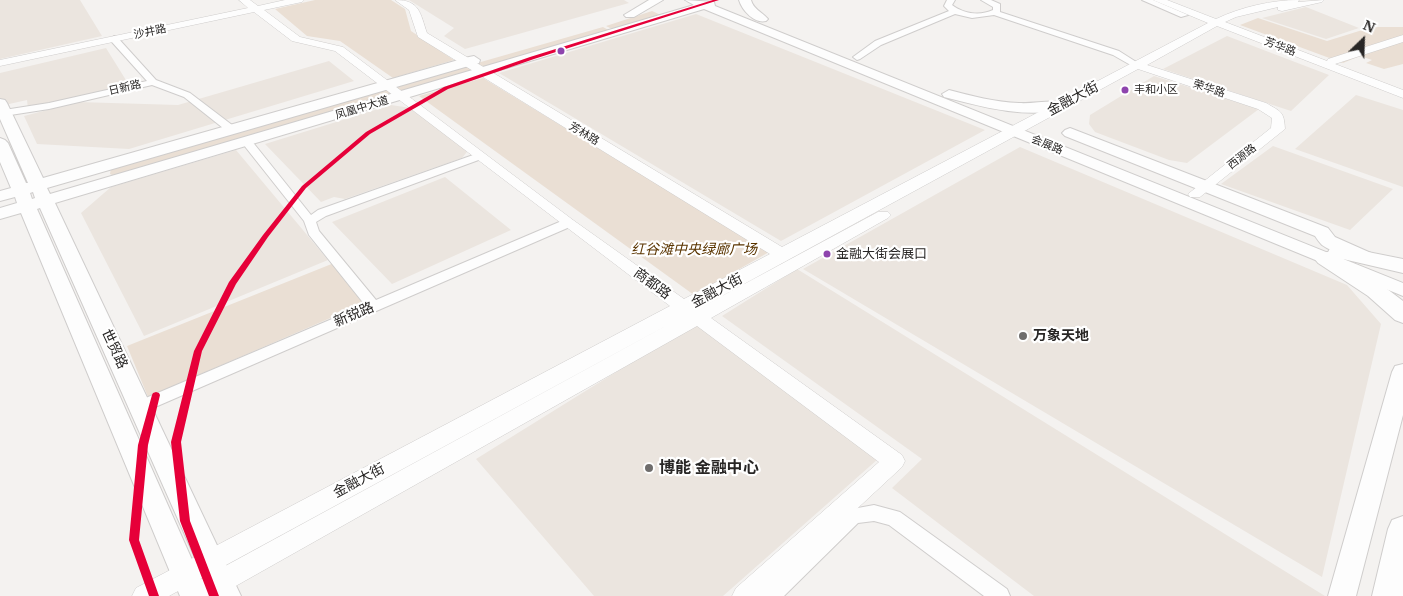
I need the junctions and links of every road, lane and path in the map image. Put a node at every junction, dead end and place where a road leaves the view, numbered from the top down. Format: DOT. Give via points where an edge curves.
graph roads {
  1 [pos="299,0"];
  2 [pos="400,0"];
  3 [pos="657,0"];
  4 [pos="682,0"];
  5 [pos="745,0"];
  6 [pos="951,0"];
  7 [pos="989,0"];
  8 [pos="1146,0"];
  9 [pos="1158,0"];
  10 [pos="1168,0"];
  11 [pos="711,1"];
  12 [pos="1303,1"];
  13 [pos="250,5"];
  14 [pos="955,11"];
  15 [pos="994,13"];
  16 [pos="630,15"];
  17 [pos="670,16"];
  18 [pos="1184,16"];
  19 [pos="735,18"];
  20 [pos="762,19"];
  21 [pos="1225,23"];
  22 [pos="589,27"];
  23 [pos="608,34"];
  24 [pos="1403,38"];
  25 [pos="114,39"];
  26 [pos="857,57"];
  27 [pos="1332,61"];
  28 [pos="466,62"];
  29 [pos="0,63"];
  30 [pos="1142,67"];
  31 [pos="482,72"];
  32 [pos="153,82"];
  33 [pos="387,85"];
  34 [pos="1403,89"];
  35 [pos="945,93"];
  36 [pos="1403,94"];
  37 [pos="402,96"];
  38 [pos="2,108"];
  39 [pos="1066,108"];
  40 [pos="1278,116"];
  41 [pos="232,130"];
  42 [pos="1024,130"];
  43 [pos="1070,133"];
  44 [pos="247,142"];
  45 [pos="0,143"];
  46 [pos="480,156"];
  47 [pos="1103,157"];
  48 [pos="1200,190"];
  49 [pos="26,196"];
  50 [pos="0,214"];
  51 [pos="310,221"];
  52 [pos="568,223"];
  53 [pos="783,255"];
  54 [pos="1331,255"];
  55 [pos="1370,260"];
  56 [pos="1403,266"];
  57 [pos="1403,278"];
  58 [pos="1403,290"];
  59 [pos="374,307"];
  60 [pos="691,313"];
  61 [pos="1403,315"];
  62 [pos="1403,372"];
  63 [pos="140,407"];
  64 [pos="1403,529"];
  65 [pos="210,561"];
  66 [pos="185,575"];
  67 [pos="223,589"];
  68 [pos="145,596"];
  69 [pos="194,596"];
  70 [pos="745,596"];
  71 [pos="770,596"];
  72 [pos="1000,596"];
  73 [pos="1342,596"];
  74 [pos="1388,596"];
  1 -- 13 [label="street, 沙井路"];
  2 -- 28 [label="street, 芳林路" via="414,9 422,35"];
  3 -- 16 [label="main road"];
  4 -- 16 [label="main road, 凤凰中大道"];
  5 -- 20 [label="main road" via="747,7"];
  6 -- 14 [label="street" via="948,6"];
  7 -- 15 [label="street" via="997,6"];
  8 -- 18 [label="street"];
  9 -- 21 [label="street, 芳华路"];
  10 -- 21 [label="street, 芳华路"];
  11 -- 17 [label="main road, 凤凰中大道"];
  11 -- 19 [label="main road, 会展路"];
  11 -- 20 [label="main road, 会展路"];
  12 -- 21 [label="street, 金融大街" via="1257,8"];
  13 -- 25 [label="street, 沙井路"];
  13 -- 33 [label="street, 商都路" via="296,39 339,49"];
  14 -- 15 [label="street" via="971,15"];
  14 -- 26 [label="street" via="878,44"];
  15 -- 30 [label="street" via="1116,53"];
  16 -- 22 [label="main road, 凤凰中大道"];
  17 -- 19 [label="main road" via="706,11"];
  17 -- 23 [label="main road, 凤凰中大道"];
  19 -- 42 [label="main road, 会展路"];
  20 -- 26 [label="main road, 会展路"];
  21 -- 27 [label="street, 芳华路"];
  21 -- 30 [label="street, 金融大街"];
  21 -- 36 [label="street, 芳华路"];
  22 -- 23 [label="main road" via="612,25 615,29"];
  22 -- 28 [label="main road, 凤凰中大道"];
  23 -- 31 [label="main road, 凤凰中大道"];
  24 -- 27 [label="street"];
  25 -- 29 [label="street, 沙井路"];
  25 -- 32 [label="street"];
  26 -- 35 [label="main road, 会展路"];
  27 -- 34 [label="street, 芳华路"];
  28 -- 31 [label="street, 芳林路"];
  28 -- 33 [label="main road, 凤凰中大道"];
  30 -- 39 [label="street, 金融大街"];
  30 -- 40 [label="street, 荣华路" via="1262,106"];
  31 -- 37 [label="main road, 凤凰中大道"];
  31 -- 53 [label="street, 芳林路"];
  32 -- 38 [label="street, 日新路" via="49,106"];
  32 -- 41 [label="street, 日新路" via="188,95"];
  33 -- 37 [label="street, 商都路"];
  33 -- 41 [label="main road, 凤凰中大道"];
  35 -- 39 [label="main road" via="1015,108"];
  35 -- 42 [label="main road, 会展路"];
  37 -- 44 [label="main road, 凤凰中大道"];
  37 -- 46 [label="street, 商都路"];
  38 -- 49 [label="main road, 世贸路"];
  39 -- 42 [label="street, 金融大街"];
  39 -- 43 [label="main road"];
  40 -- 48 [label="street, 西源路" via="1278,129"];
  41 -- 49 [label="main road, 凤凰中大道"];
  42 -- 47 [label="main road, 会展路"];
  42 -- 53 [label="street, 金融大街"];
  42 -- 54 [label="main road, 会展路"];
  42 -- 60 [label="street, 金融大街"];
  43 -- 47 [label="main road"];
  43 -- 48 [label="main road"];
  44 -- 49 [label="main road, 凤凰中大道"];
  44 -- 51 [label="street"];
  45 -- 49 [label="main road, 世贸路"];
  46 -- 51 [label="street" via="322,213"];
  46 -- 52 [label="street, 商都路"];
  47 -- 48 [label="main road, 会展路"];
  48 -- 54 [label="main road, 会展路"];
  48 -- 55 [label="main road" via="1322,232 1328,241"];
  49 -- 50 [label="main road, 凤凰中大道"];
  49 -- 63 [label="main road, 世贸路"];
  49 -- 66 [label="main road, 世贸路"];
  51 -- 59 [label="street" via="313,232"];
  52 -- 59 [label="street, 新锐路"];
  52 -- 60 [label="street, 商都路"];
  53 -- 60 [label="street, 金融大街"];
  54 -- 55 [label="main road"];
  54 -- 57 [label="main road, 会展路"];
  54 -- 58 [label="main road, 会展路"];
  54 -- 61 [label="main road" via="1388,299"];
  55 -- 56 [label="main road"];
  59 -- 63 [label="street, 新锐路"];
  60 -- 65 [label="street, 金融大街"];
  60 -- 67 [label="street, 金融大街"];
  60 -- 70 [label="street, 商都路" via="894,461"];
  62 -- 73 [label="main road"];
  63 -- 65 [label="main road, 世贸路"];
  64 -- 74 [label="main road"];
  65 -- 66 [label="street, 金融大街"];
  65 -- 67 [label="main road, 世贸路"];
  66 -- 68 [label="street, 金融大街"];
  66 -- 69 [label="main road, 世贸路"];
  67 -- 69 [label="street, 金融大街"];
  71 -- 72 [label="street" via="853,516 874,513 894,518"];
}
